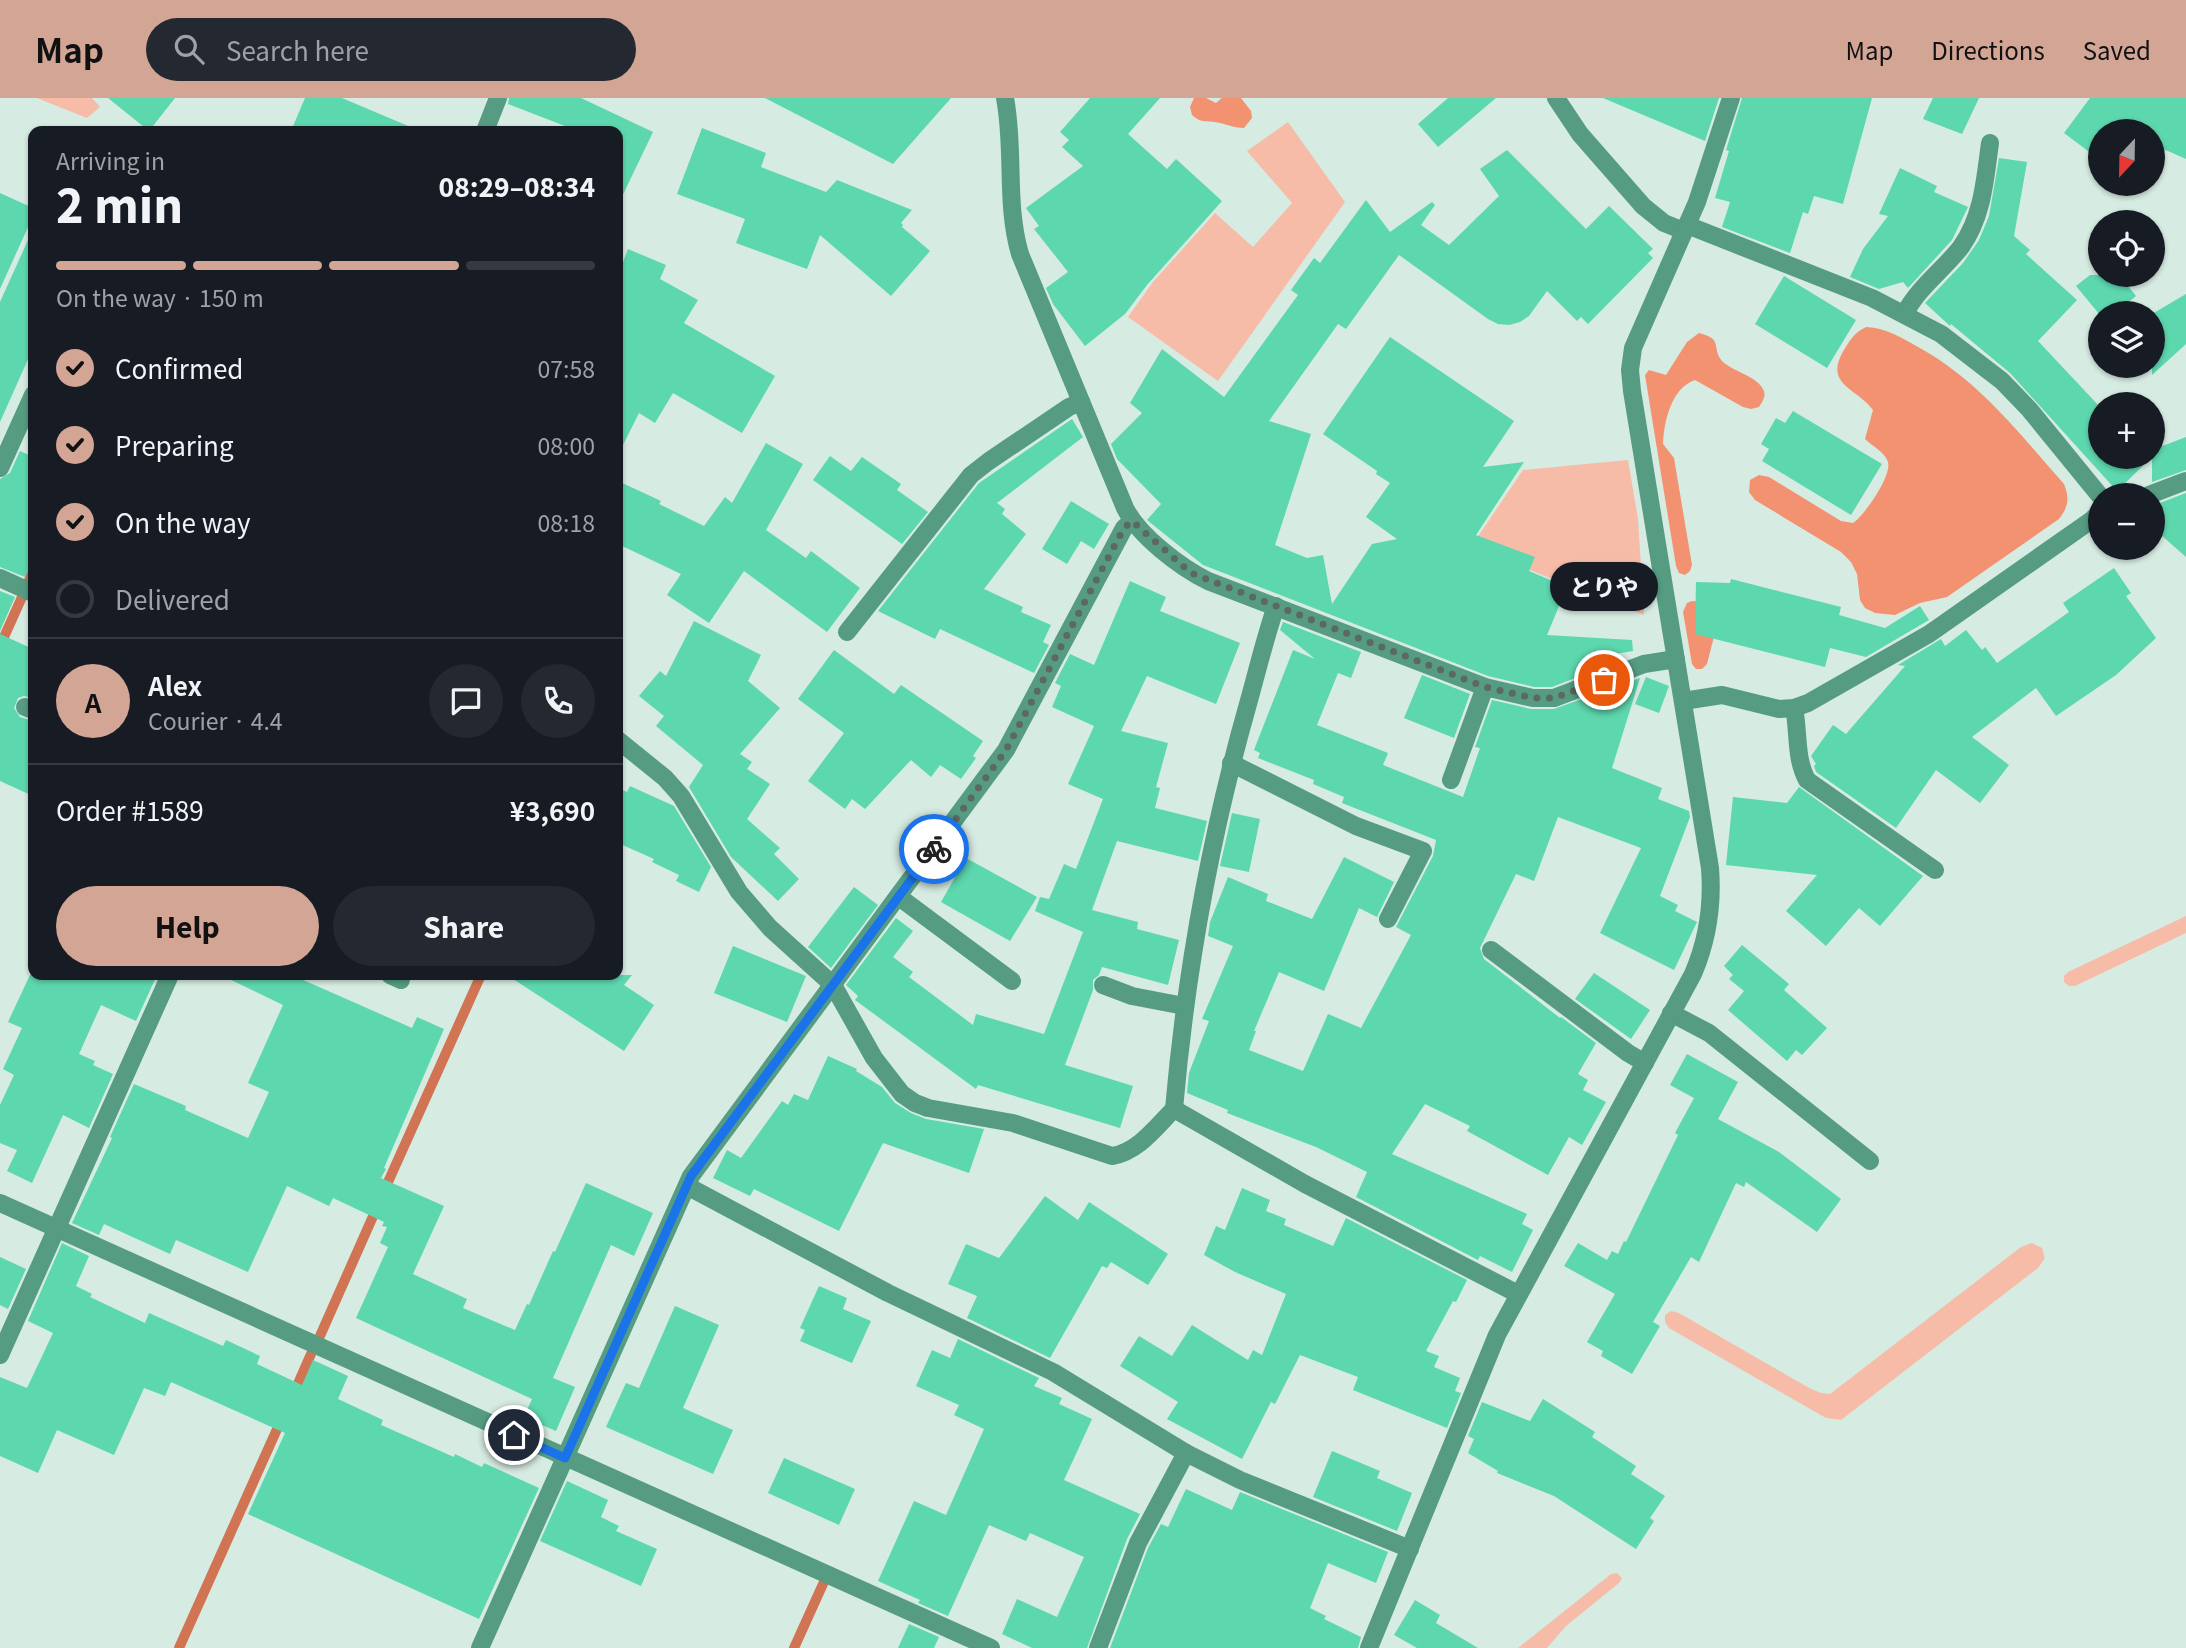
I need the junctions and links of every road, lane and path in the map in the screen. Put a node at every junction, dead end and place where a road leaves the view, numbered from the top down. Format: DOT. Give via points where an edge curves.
graph roads {
  1 [pos="498,98"];
  2 [pos="1005,98"];
  3 [pos="1556,98"];
  4 [pos="1731,98"];
  5 [pos="487,126"];
  6 [pos="1990,143"];
  7 [pos="1686,228"];
  8 [pos="1905,313"];
  9 [pos="1081,402"];
  10 [pos="28,406"];
  11 [pos="0,468"];
  12 [pos="2186,481"];
  13 [pos="2089,483"];
  14 [pos="2165,489"];
  15 [pos="1132,521"];
  16 [pos="2088,522"];
  17 [pos="0,578"];
  18 [pos="28,591"];
  19 [pos="1276,607"];
  20 [pos="847,632"];
  21 [pos="1676,659"];
  22 [pos="1485,687"];
  23 [pos="1683,701"];
  24 [pos="1794,708"];
  25 [pos="623,744"];
  26 [pos="1231,763"];
  27 [pos="1451,780"];
  28 [pos="1935,870"];
  29 [pos="899,897"];
  30 [pos="1388,919"];
  31 [pos="1491,950"];
  32 [pos="168,980"];
  33 [pos="1012,981"];
  34 [pos="833,985"];
  35 [pos="1103,985"];
  36 [pos="1184,1006"];
  37 [pos="1671,1013"];
  38 [pos="1645,1063"];
  39 [pos="1174,1109"];
  40 [pos="1870,1161"];
  41 [pos="687,1186"];
  42 [pos="0,1203"];
  43 [pos="56,1228"];
  44 [pos="1518,1294"];
  45 [pos="0,1354"];
  46 [pos="1186,1453"];
  47 [pos="565,1458"];
  48 [pos="1410,1549"];
  49 [pos="480,1648"];
  50 [pos="991,1648"];
  51 [pos="1098,1648"];
  52 [pos="1369,1648"];
  1 -- 5 [label="street"];
  2 -- 9 [label="street" via="1014,233"];
  3 -- 7 [label="street" via="1580,134 1643,206 1664,223"];
  4 -- 7 [label="street"];
  6 -- 8 [label="street" via="1975,222 1959,249"];
  7 -- 8 [label="street"];
  7 -- 21 [label="street" via="1633,348 1630,370"];
  8 -- 13 [label="street" via="2002,381"];
  9 -- 15 [label="street"];
  9 -- 20 [label="street" via="971,475"];
  10 -- 11 [label="street"];
  12 -- 14 [label="street"];
  15 -- 19 [label="street" via="1191,573"];
  15 -- 29 [label="street" via="1124,528 1006,750"];
  16 -- 24 [label="street" via="1928,634"];
  17 -- 18 [label="street"];
  19 -- 22 [label="street"];
  19 -- 26 [label="street"];
  21 -- 22 [label="street" via="1644,664 1554,698"];
  21 -- 23 [label="street"];
  22 -- 27 [label="street"];
  23 -- 24 [label="street" via="1722,695 1764,707"];
  23 -- 37 [label="street" via="1712,901 1701,954"];
  24 -- 28 [label="street" via="1801,769 1807,780"];
  25 -- 34 [label="street" via="681,796 753,911"];
  26 -- 30 [label="street" via="1356,826 1423,851"];
  26 -- 36 [label="street" via="1204,881"];
  29 -- 33 [label="street"];
  29 -- 34 [label="street"];
  31 -- 38 [label="street"];
  32 -- 43 [label="street"];
  34 -- 39 [label="street" via="892,1084 928,1108 1013,1123 1112,1156 1134,1148"];
  34 -- 41 [label="street"];
  35 -- 36 [label="street"];
  36 -- 39 [label="street"];
  37 -- 38 [label="street"];
  37 -- 40 [label="street" via="1709,1033"];
  38 -- 44 [label="street"];
  39 -- 44 [label="street" via="1305,1184"];
  41 -- 46 [label="street" via="888,1293 1053,1372"];
  41 -- 47 [label="street"];
  42 -- 43 [label="street"];
  43 -- 45 [label="street"];
  43 -- 47 [label="street"];
  44 -- 48 [label="street"];
  46 -- 48 [label="street" via="1240,1480"];
  46 -- 51 [label="street" via="1138,1544"];
  47 -- 49 [label="street"];
  47 -- 50 [label="street"];
  48 -- 52 [label="street"];
}
